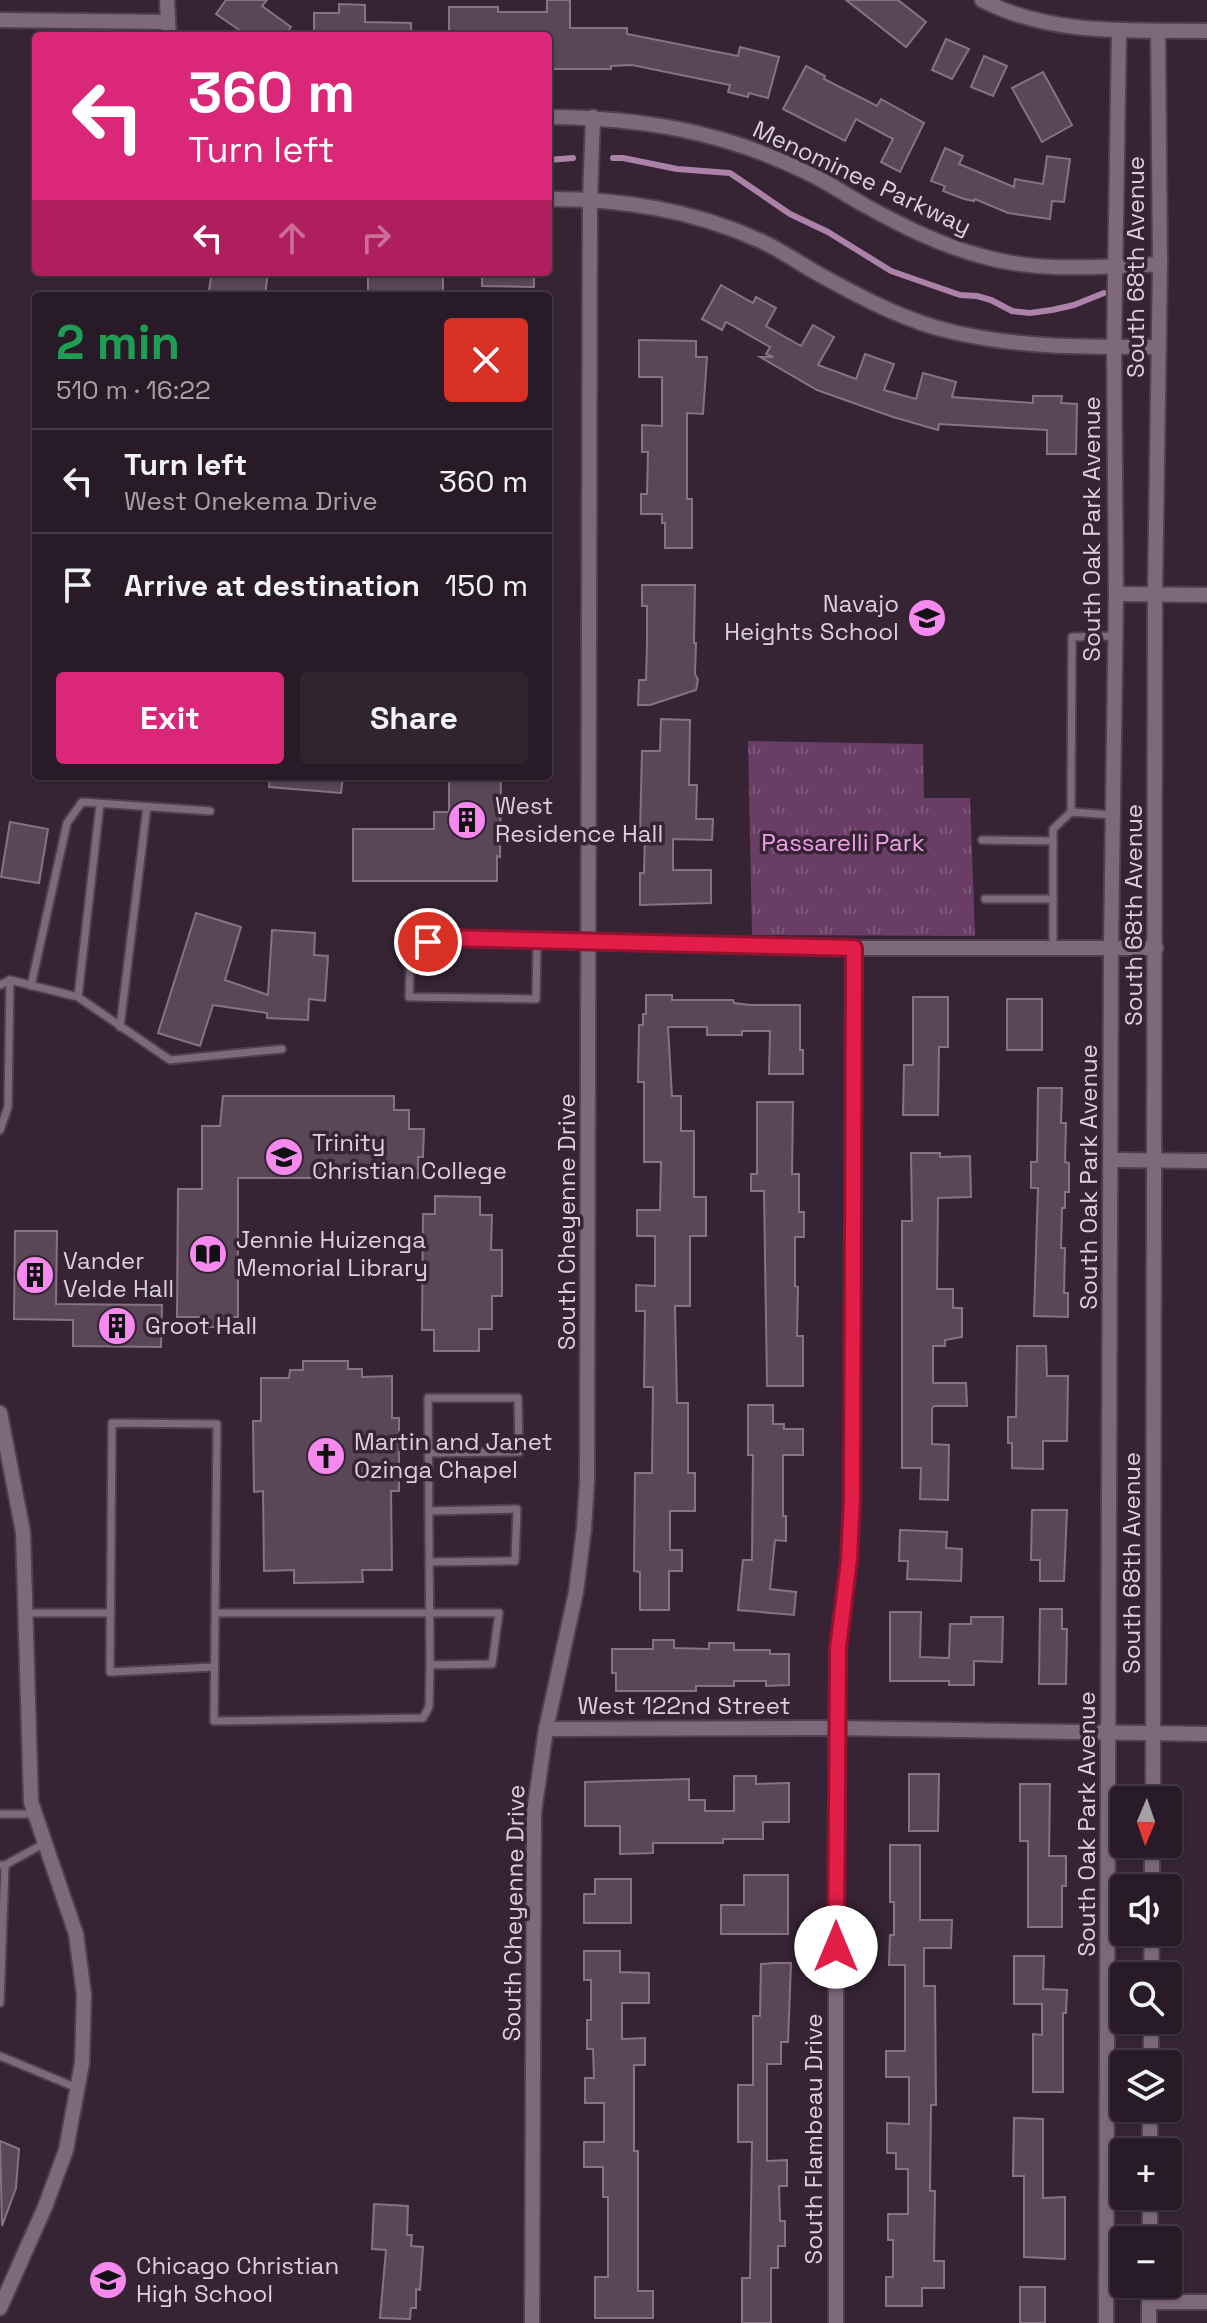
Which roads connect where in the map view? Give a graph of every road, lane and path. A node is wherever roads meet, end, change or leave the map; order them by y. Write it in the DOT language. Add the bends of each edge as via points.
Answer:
graph roads {
  1 [pos="167,0"];
  2 [pos="982,0"];
  3 [pos="0,20"];
  4 [pos="1119,30"];
  5 [pos="1158,31"];
  6 [pos="1207,31"];
  7 [pos="170,32"];
  8 [pos="552,117"];
  9 [pos="593,117"];
  10 [pos="552,199"];
  11 [pos="590,199"];
  12 [pos="1160,264"];
  13 [pos="1114,266"];
  14 [pos="1114,347"];
  15 [pos="1159,347"];
  16 [pos="1116,594"];
  17 [pos="1155,595"];
  18 [pos="1207,595"];
  19 [pos="1116,636"];
  20 [pos="100,804"];
  21 [pos="147,807"];
  22 [pos="210,811"];
  23 [pos="1071,812"];
  24 [pos="1113,815"];
  25 [pos="982,840"];
  26 [pos="1053,841"];
  27 [pos="985,899"];
  28 [pos="1053,899"];
  29 [pos="537,942"];
  30 [pos="590,942"];
  31 [pos="411,945"];
  32 [pos="854,948"];
  33 [pos="1053,948"];
  34 [pos="1111,948"];
  35 [pos="1156,948"];
  36 [pos="10,980"];
  37 [pos="0,985"];
  38 [pos="31,986"];
  39 [pos="78,997"];
  40 [pos="120,1027"];
  41 [pos="282,1049"];
  42 [pos="0,1130"];
  43 [pos="1111,1160"];
  44 [pos="1155,1161"];
  45 [pos="1207,1161"];
  46 [pos="0,1413"];
  47 [pos="429,1453"];
  48 [pos="429,1511"];
  49 [pos="429,1562"];
  50 [pos="26,1613"];
  51 [pos="111,1613"];
  52 [pos="215,1613"];
  53 [pos="429,1613"];
  54 [pos="430,1665"];
  55 [pos="213,1667"];
  56 [pos="836,1728"];
  57 [pos="546,1729"];
  58 [pos="1110,1733"];
  59 [pos="1153,1734"];
  60 [pos="1207,1734"];
  61 [pos="1153,1786"];
  62 [pos="0,1814"];
  63 [pos="36,1814"];
  64 [pos="45,1843"];
  65 [pos="2,1865"];
  66 [pos="0,2003"];
  67 [pos="0,2056"];
  68 [pos="79,2089"];
  69 [pos="1149,2298"];
  70 [pos="1149,2302"];
  71 [pos="1207,2302"];
  72 [pos="0,2308"];
  73 [pos="532,2323"];
  74 [pos="836,2323"];
  75 [pos="1106,2323"];
  76 [pos="1149,2323"];
  1 -- 7 [label="street"];
  2 -- 4 [label="street" via="1050,24"];
  3 -- 7 [label="street"];
  4 -- 5 [label="street"];
  4 -- 13 [label="street, South Oak Park Avenue"];
  5 -- 6 [label="street"];
  5 -- 12 [label="street, South 68th Avenue"];
  8 -- 9 [label="street, Menominee Parkway"];
  9 -- 11 [label="street, South Cheyenne Drive"];
  9 -- 13 [label="street, Menominee Parkway" via="680,128 747,147 809,173 922,236 980,256 1040,267"];
  10 -- 11 [label="street"];
  11 -- 14 [label="street" via="704,217 764,242 880,305 951,332 1044,347"];
  11 -- 30 [label="street, South Cheyenne Drive"];
  12 -- 13 [label="street, Menominee Parkway"];
  12 -- 15 [label="street, South 68th Avenue"];
  13 -- 14 [label="street, South Oak Park Avenue"];
  14 -- 15 [label="street"];
  14 -- 16 [label="street, South Oak Park Avenue"];
  15 -- 17 [label="street, South 68th Avenue"];
  16 -- 17 [label="street"];
  16 -- 19 [label="street, South Oak Park Avenue"];
  17 -- 18 [label="street"];
  17 -- 35 [label="street, South 68th Avenue"];
  19 -- 23 [label="lane" via="1072,637"];
  19 -- 24 [label="street, South Oak Park Avenue"];
  20 -- 21 [label="lane"];
  20 -- 38 [label="lane" via="82,802 67,823"];
  20 -- 39 [label="lane"];
  21 -- 22 [label="lane"];
  21 -- 40 [label="lane"];
  23 -- 24 [label="lane"];
  23 -- 26 [label="lane" via="1053,829"];
  24 -- 34 [label="street, South Oak Park Avenue"];
  25 -- 26 [label="lane"];
  26 -- 28 [label="lane"];
  27 -- 28 [label="lane"];
  28 -- 33 [label="lane"];
  29 -- 30 [label="street"];
  29 -- 31 [label="street" via="445,938"];
  29 -- 31 [label="lane" via="536,999 409,997"];
  30 -- 32 [label="street"];
  30 -- 57 [label="street, South Cheyenne Drive" via="587,1481 576,1592"];
  32 -- 33 [label="street"];
  32 -- 56 [label="street, South Flambeau Drive" via="852,1497"];
  33 -- 34 [label="street"];
  34 -- 35 [label="street"];
  34 -- 43 [label="street, South Oak Park Avenue"];
  35 -- 44 [label="street, South 68th Avenue"];
  36 -- 37 [label="lane"];
  36 -- 38 [label="lane"];
  36 -- 42 [label="lane" via="8,1107"];
  38 -- 39 [label="lane"];
  39 -- 40 [label="lane"];
  40 -- 41 [label="lane" via="170,1060"];
  43 -- 44 [label="street"];
  43 -- 58 [label="street, South Oak Park Avenue"];
  44 -- 45 [label="street"];
  44 -- 59 [label="street, South 68th Avenue"];
  46 -- 50 [label="street" via="23,1532"];
  47 -- 47 [label="lane" via="428,1398 518,1398 519,1452"];
  47 -- 48 [label="lane"];
  48 -- 49 [label="lane"];
  48 -- 49 [label="lane" via="517,1509 515,1561"];
  49 -- 53 [label="lane"];
  50 -- 51 [label="lane"];
  50 -- 63 [label="street" via="31,1802"];
  51 -- 52 [label="lane" via="112,1423 217,1424"];
  51 -- 55 [label="lane" via="110,1672"];
  52 -- 53 [label="lane"];
  52 -- 55 [label="lane"];
  53 -- 54 [label="lane"];
  53 -- 54 [label="lane" via="499,1613 492,1664"];
  54 -- 55 [label="lane" via="429,1707 423,1718 214,1721"];
  56 -- 57 [label="street, West 122nd Street"];
  56 -- 58 [label="street, West 122nd Street"];
  56 -- 74 [label="street, South Flambeau Drive"];
  57 -- 73 [label="street, South Cheyenne Drive" via="534,1812"];
  58 -- 59 [label="street, West 122nd Street"];
  58 -- 75 [label="street, South Oak Park Avenue"];
  59 -- 60 [label="street, West 122nd Street"];
  59 -- 61 [label="street, South 68th Avenue"];
  62 -- 63 [label="lane"];
  63 -- 64 [label="street"];
  64 -- 65 [label="lane"];
  64 -- 68 [label="street" via="76,1934 84,1995"];
  65 -- 66 [label="lane"];
  67 -- 68 [label="lane"];
  68 -- 72 [label="street" via="66,2150"];
  69 -- 70 [label="street"];
  70 -- 71 [label="street"];
  70 -- 76 [label="street"];
}
